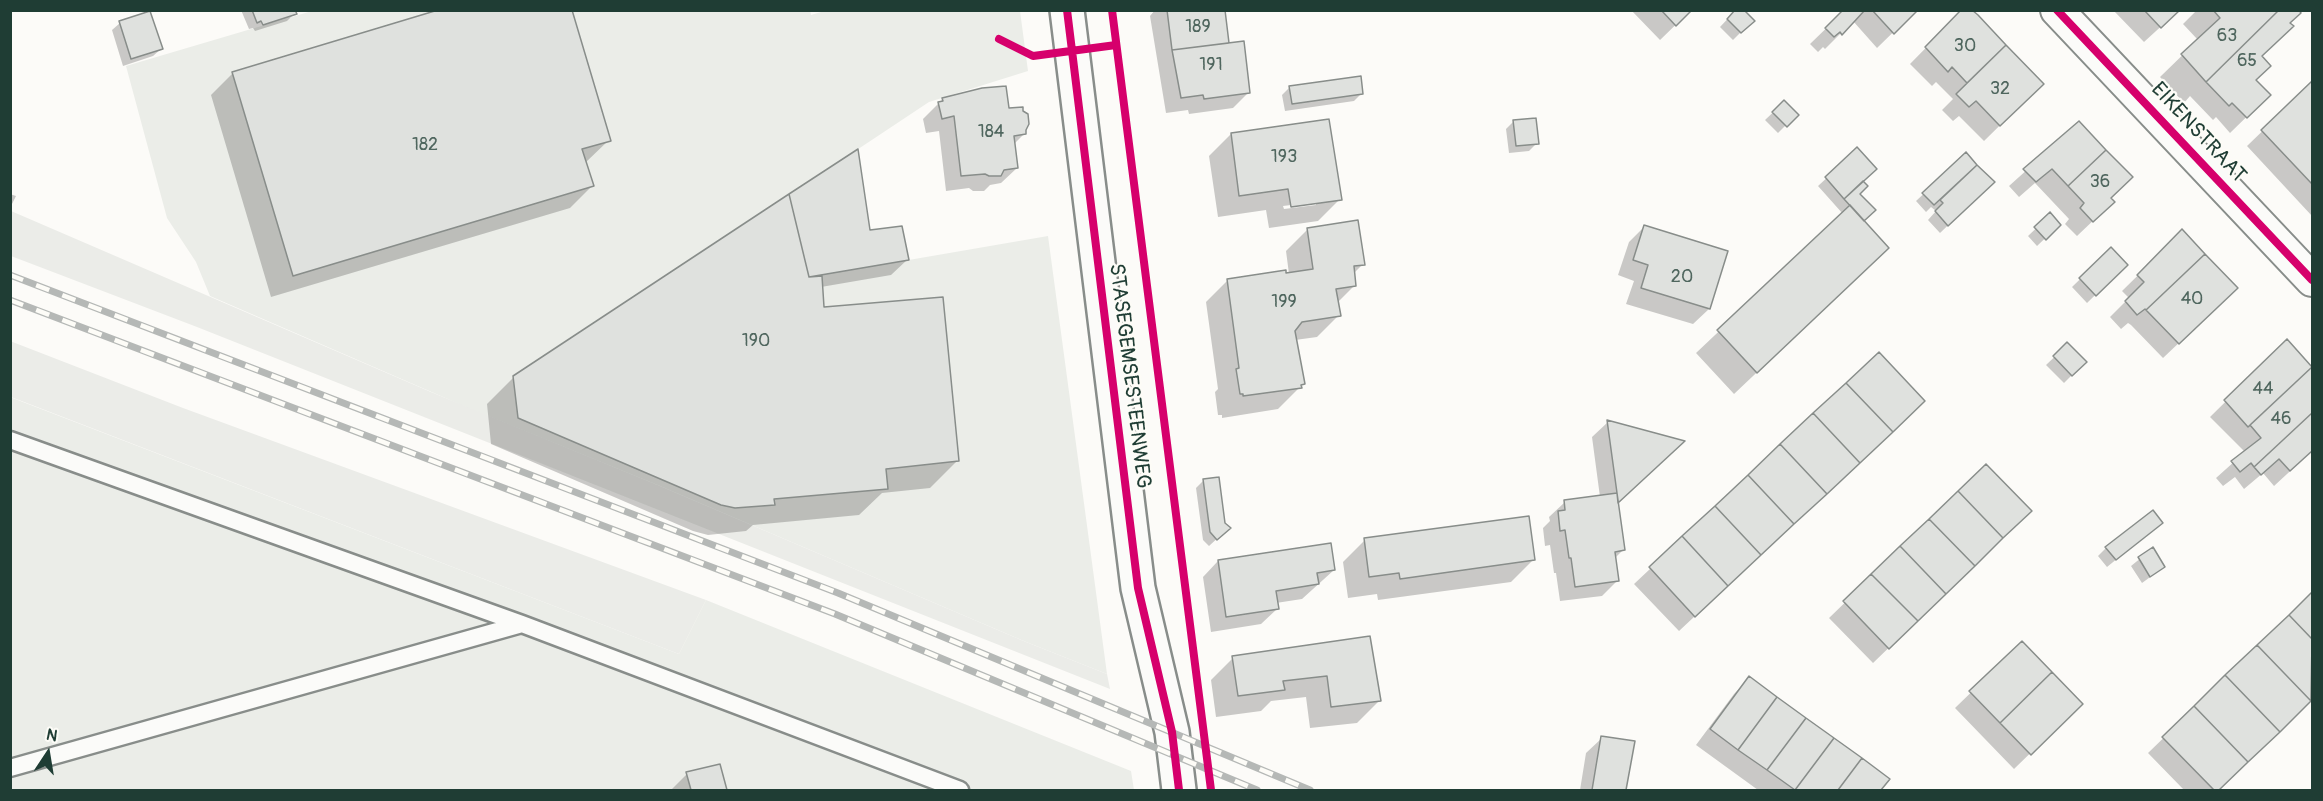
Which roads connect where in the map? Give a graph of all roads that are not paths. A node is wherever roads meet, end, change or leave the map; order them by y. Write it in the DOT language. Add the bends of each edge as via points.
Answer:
graph roads {
  1 [pos="1067,10"];
  2 [pos="2057,10"];
  3 [pos="2313,280"];
  4 [pos="10,440"];
  5 [pos="522,624"];
  6 [pos="10,768"];
  7 [pos="960,790"];
  8 [pos="1179,790"];
  1 -- 8 [label="street, STASEGEMSESTEENWEG" via="1137,577 1173,744"];
  2 -- 3 [label="street, EIKENSTRAAT"];
  4 -- 5 [label="lane"];
  5 -- 6 [label="lane"];
  5 -- 7 [label="lane"];
}
